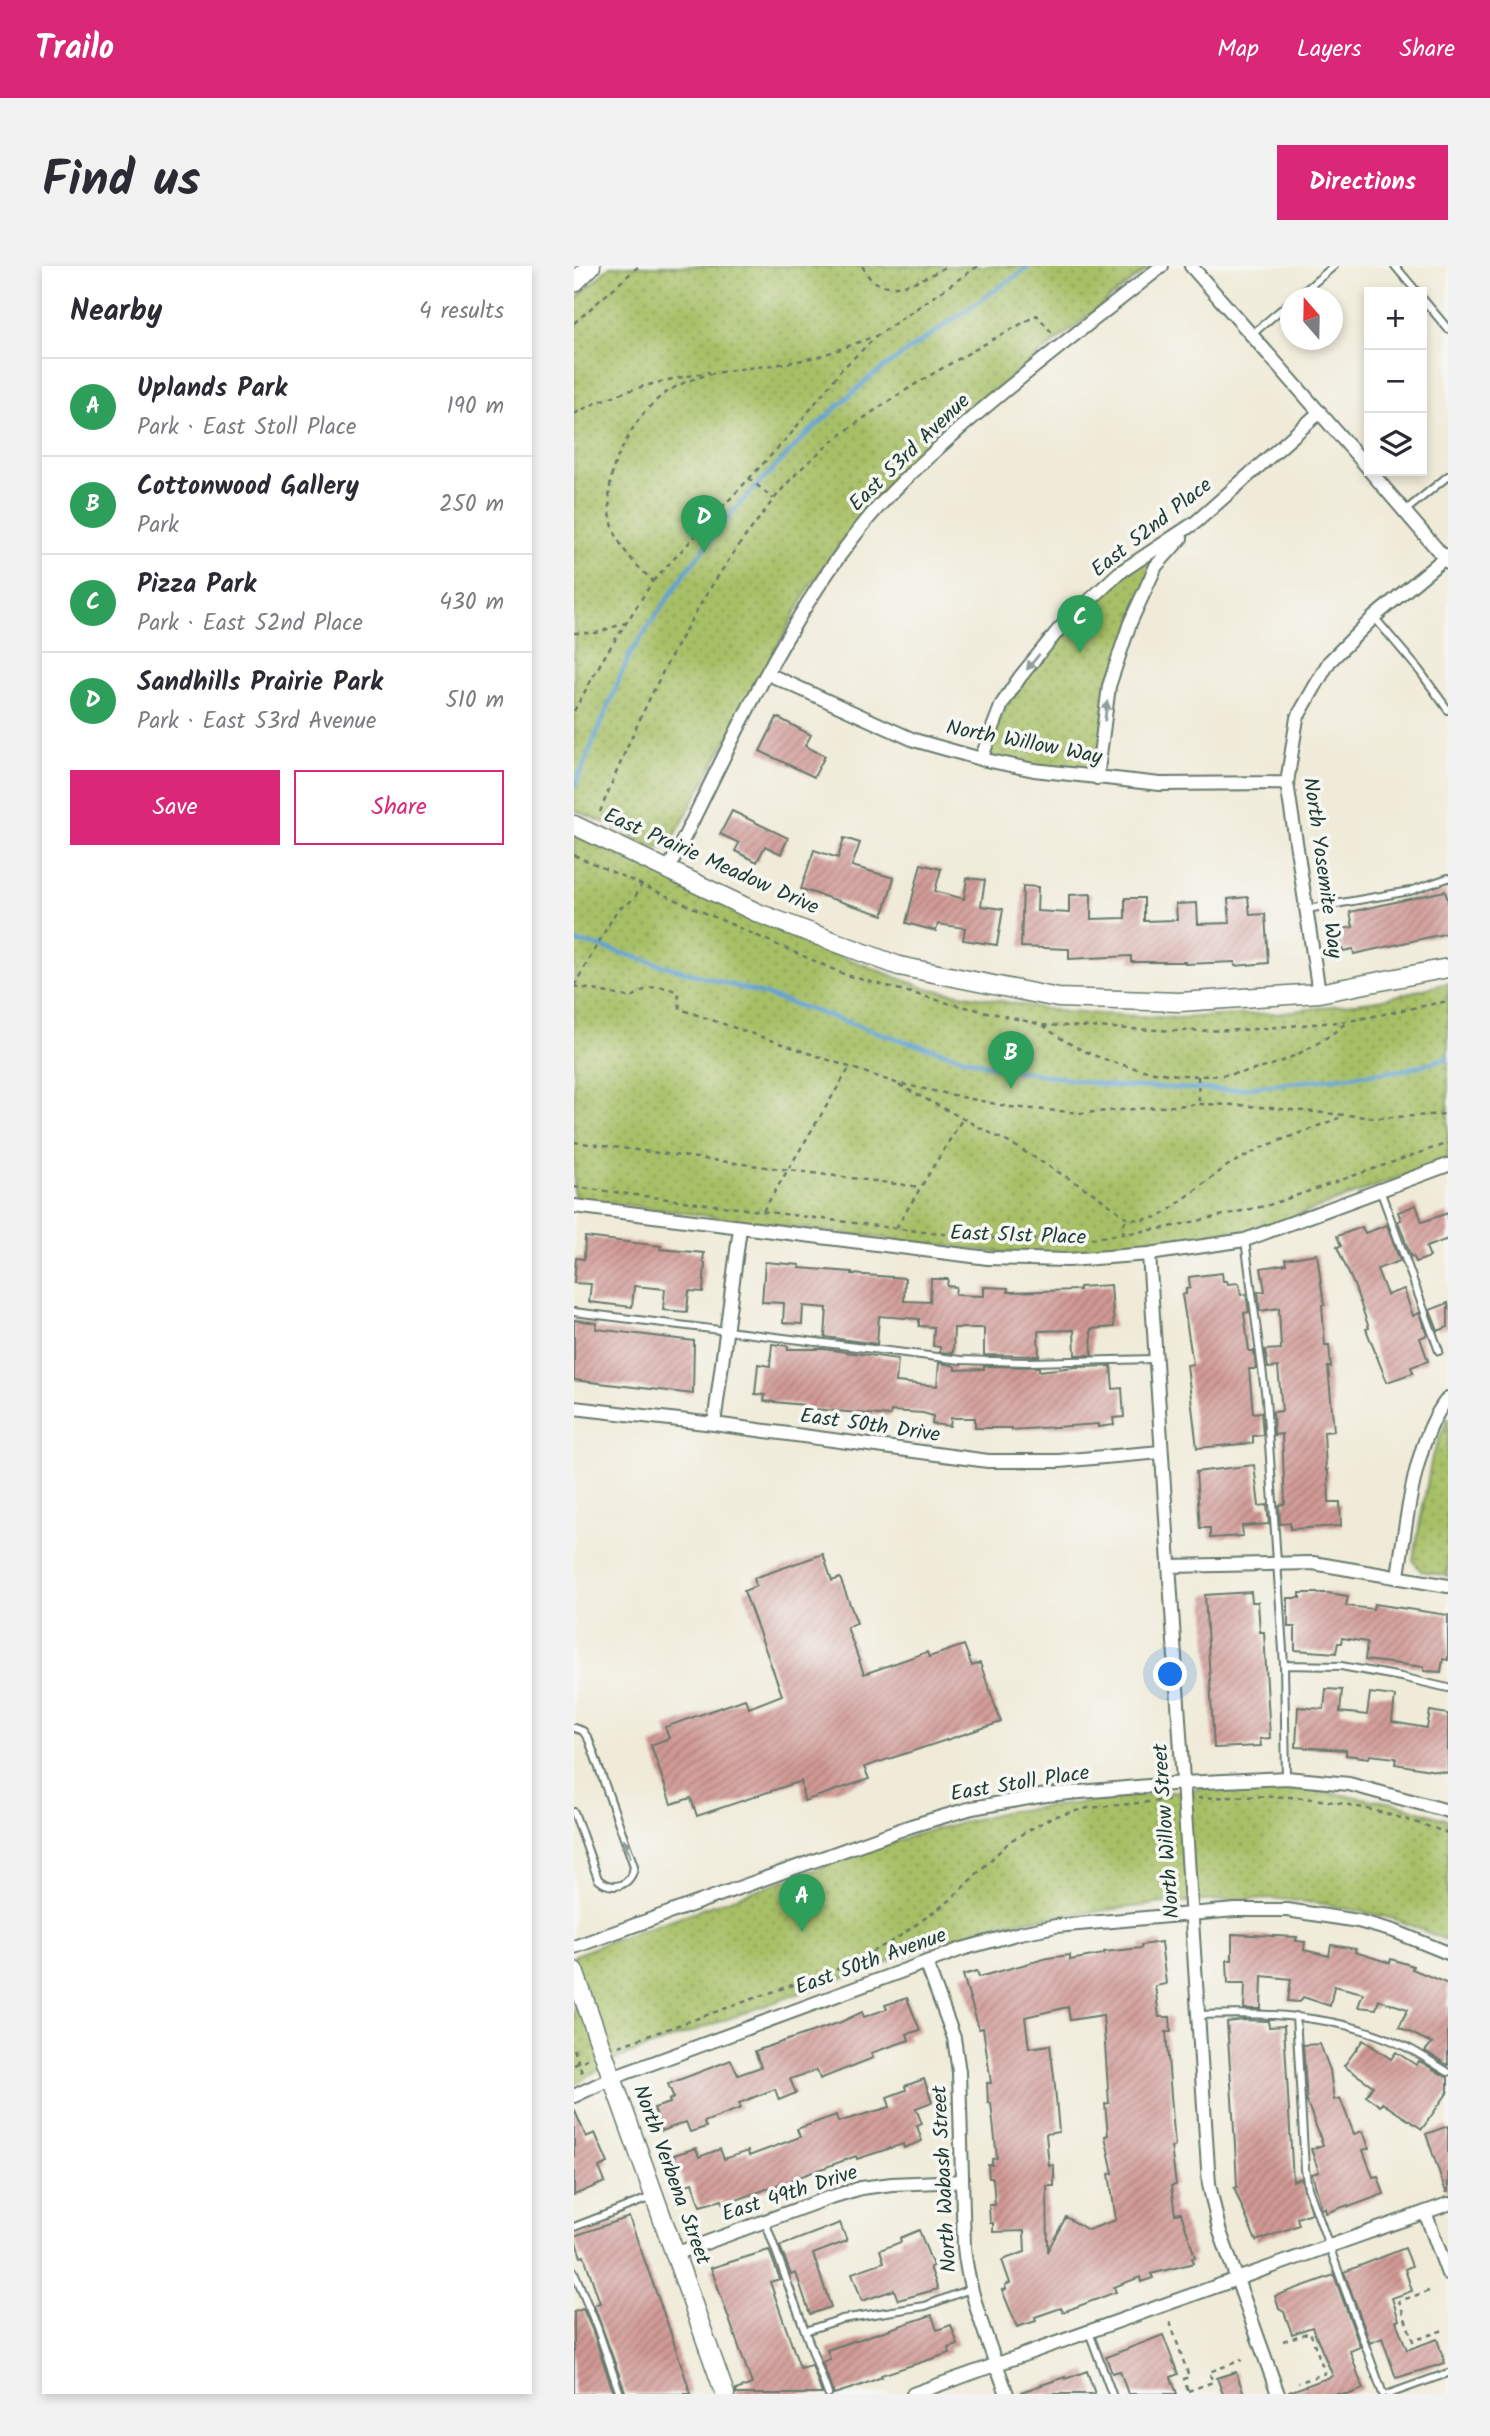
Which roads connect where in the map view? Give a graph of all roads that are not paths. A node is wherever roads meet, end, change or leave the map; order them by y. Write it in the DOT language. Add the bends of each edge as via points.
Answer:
graph roads {
  1 [pos="591,266"];
  2 [pos="1162,266"];
  3 [pos="1191,266"];
  4 [pos="1334,266"];
  5 [pos="1395,266"];
  6 [pos="574,284"];
  7 [pos="1309,287"];
  8 [pos="1413,287"];
  9 [pos="1427,304"];
  10 [pos="1280,310"];
  11 [pos="1448,328"];
  12 [pos="1251,335"];
  13 [pos="1320,412"];
  14 [pos="1364,463"];
  15 [pos="1375,476"];
  16 [pos="1448,476"];
  17 [pos="1405,511"];
  18 [pos="1196,522"];
  19 [pos="1447,558"];
  20 [pos="1374,617"];
  21 [pos="768,674"];
  22 [pos="1448,710"];
  23 [pos="981,760"];
  24 [pos="1097,778"];
  25 [pos="1287,783"];
  26 [pos="574,825"];
  27 [pos="668,870"];
  28 [pos="1448,878"];
  29 [pos="1307,909"];
  30 [pos="1448,968"];
  31 [pos="1320,993"];
  32 [pos="1448,1165"];
  33 [pos="1380,1190"];
  34 [pos="574,1206"];
  35 [pos="740,1228"];
  36 [pos="1245,1240"];
  37 [pos="1149,1254"];
  38 [pos="574,1312"];
  39 [pos="727,1331"];
  40 [pos="1439,1351"];
  41 [pos="1155,1359"];
  42 [pos="1448,1398"];
  43 [pos="574,1408"];
  44 [pos="715,1424"];
  45 [pos="1161,1452"];
  46 [pos="1275,1562"];
  47 [pos="1169,1566"];
  48 [pos="1398,1576"];
  49 [pos="1448,1587"];
  50 [pos="1284,1665"];
  51 [pos="1448,1688"];
  52 [pos="574,1728"];
  53 [pos="1286,1778"];
  54 [pos="1183,1783"];
  55 [pos="1448,1811"];
  56 [pos="574,1812"];
  57 [pos="1193,1914"];
  58 [pos="574,1947"];
  59 [pos="1448,1953"];
  60 [pos="926,1962"];
  61 [pos="574,1971"];
  62 [pos="1198,2015"];
  63 [pos="1296,2016"];
  64 [pos="1448,2073"];
  65 [pos="612,2078"];
  66 [pos="574,2096"];
  67 [pos="962,2181"];
  68 [pos="654,2196"];
  69 [pos="1448,2204"];
  70 [pos="1426,2211"];
  71 [pos="765,2221"];
  72 [pos="574,2227"];
  73 [pos="1329,2246"];
  74 [pos="675,2254"];
  75 [pos="574,2272"];
  76 [pos="1448,2274"];
  77 [pos="1237,2278"];
  78 [pos="970,2289"];
  79 [pos="805,2331"];
  80 [pos="1089,2332"];
  81 [pos="996,2364"];
  82 [pos="1448,2373"];
  83 [pos="620,2394"];
  84 [pos="724,2394"];
  85 [pos="828,2394"];
  86 [pos="914,2394"];
  87 [pos="1007,2394"];
  88 [pos="1112,2394"];
  89 [pos="1278,2394"];
  90 [pos="1383,2394"];
  91 [pos="1389,2394"];
  1 -- 6 [label="street"];
  2 -- 21 [label="street, East 53rd Avenue" via="920,464 863,524 810,598"];
  3 -- 12 [label="street"];
  4 -- 7 [label="lane"];
  5 -- 8 [label="lane"];
  9 -- 11 [label="lane"];
  10 -- 12 [label="lane"];
  12 -- 13 [label="street"];
  13 -- 14 [label="street"];
  13 -- 18 [label="street, East 52nd Place"];
  15 -- 17 [label="street"];
  16 -- 17 [label="lane"];
  17 -- 19 [label="street"];
  18 -- 23 [label="street, East 52nd Place, one-way" via="1119,573 1060,628 1002,704"];
  24 -- 18 [label="street, one-way" via="1109,686 1130,623 1156,566"];
  19 -- 20 [label="street, North Yosemite Way"];
  20 -- 22 [label="lane"];
  20 -- 25 [label="street, North Yosemite Way" via="1329,662 1297,718"];
  21 -- 23 [label="street, North Willow Way" via="914,740"];
  21 -- 27 [label="street, East 53rd Avenue"];
  23 -- 24 [label="street, North Willow Way"];
  24 -- 25 [label="street, North Willow Way" via="1160,784"];
  25 -- 29 [label="street, North Yosemite Way"];
  26 -- 27 [label="street, East Prairie Meadow Drive"];
  27 -- 31 [label="street, East Prairie Meadow Drive" via="758,913 899,966 1058,998 1180,1002"];
  28 -- 29 [label="lane" via="1410,891"];
  29 -- 31 [label="street, North Yosemite Way"];
  30 -- 31 [label="street, East Prairie Meadow Drive"];
  32 -- 33 [label="street, East 51st Place"];
  33 -- 36 [label="street, East 51st Place"];
  33 -- 40 [label="lane"];
  34 -- 35 [label="street, East 51st Place"];
  35 -- 37 [label="street, East 51st Place" via="988,1258 1068,1260"];
  35 -- 39 [label="street"];
  36 -- 37 [label="street, East 51st Place"];
  36 -- 46 [label="lane" via="1266,1399"];
  37 -- 41 [label="street, North Willow Street"];
  38 -- 39 [label="lane"];
  39 -- 41 [label="lane" via="961,1360"];
  39 -- 44 [label="street"];
  41 -- 45 [label="street, North Willow Street"];
  42 -- 48 [label="street" via="1430,1427 1418,1466"];
  43 -- 44 [label="street, East 50th Drive"];
  44 -- 45 [label="street, East 50th Drive" via="988,1461 1059,1461"];
  45 -- 47 [label="street, North Willow Street"];
  46 -- 47 [label="street"];
  46 -- 48 [label="street"];
  46 -- 50 [label="lane"];
  47 -- 54 [label="street, North Willow Street"];
  48 -- 49 [label="street"];
  50 -- 51 [label="lane" via="1341,1666"];
  50 -- 53 [label="lane"];
  56 -- 52 [label="lane, one-way" via="598,1879 616,1888 627,1881 634,1866 589,1740"];
  53 -- 54 [label="street, East Stoll Place"];
  53 -- 55 [label="street, East Stoll Place" via="1349,1784"];
  54 -- 57 [label="street, North Willow Street"];
  54 -- 58 [label="street, East Stoll Place" via="1046,1795 972,1808"];
  57 -- 59 [label="street, East 50th Avenue" via="1260,1910 1321,1914 1394,1931"];
  57 -- 60 [label="street, East 50th Avenue" via="1044,1928"];
  57 -- 62 [label="street, North Willow Street"];
  60 -- 65 [label="street, East 50th Avenue"];
  60 -- 67 [label="street, North Wabash Street" via="957,2056"];
  61 -- 65 [label="street, North Verbena Street"];
  62 -- 63 [label="lane"];
  62 -- 77 [label="street, North Willow Street" via="1209,2184"];
  63 -- 64 [label="lane" via="1352,2027 1395,2043"];
  63 -- 73 [label="lane" via="1305,2169"];
  65 -- 66 [label="street, East 50th Avenue"];
  65 -- 68 [label="street, North Verbena Street"];
  67 -- 71 [label="street, East 49th Drive" via="861,2189"];
  67 -- 78 [label="street, North Wabash Street"];
  68 -- 72 [label="lane"];
  68 -- 74 [label="street, North Verbena Street"];
  69 -- 70 [label="street"];
  70 -- 73 [label="street"];
  70 -- 76 [label="street"];
  71 -- 74 [label="street, East 49th Drive"];
  71 -- 79 [label="lane"];
  73 -- 77 [label="street"];
  73 -- 90 [label="lane"];
  74 -- 84 [label="street, North Verbena Street"];
  75 -- 83 [label="lane"];
  77 -- 80 [label="street"];
  77 -- 89 [label="street, North Willow Street"];
  78 -- 79 [label="lane" via="925,2306 842,2319"];
  78 -- 81 [label="street, North Wabash Street"];
  79 -- 85 [label="lane"];
  80 -- 81 [label="street"];
  80 -- 88 [label="lane"];
  81 -- 86 [label="street"];
  81 -- 87 [label="street, North Wabash Street"];
  82 -- 91 [label="lane"];
}
